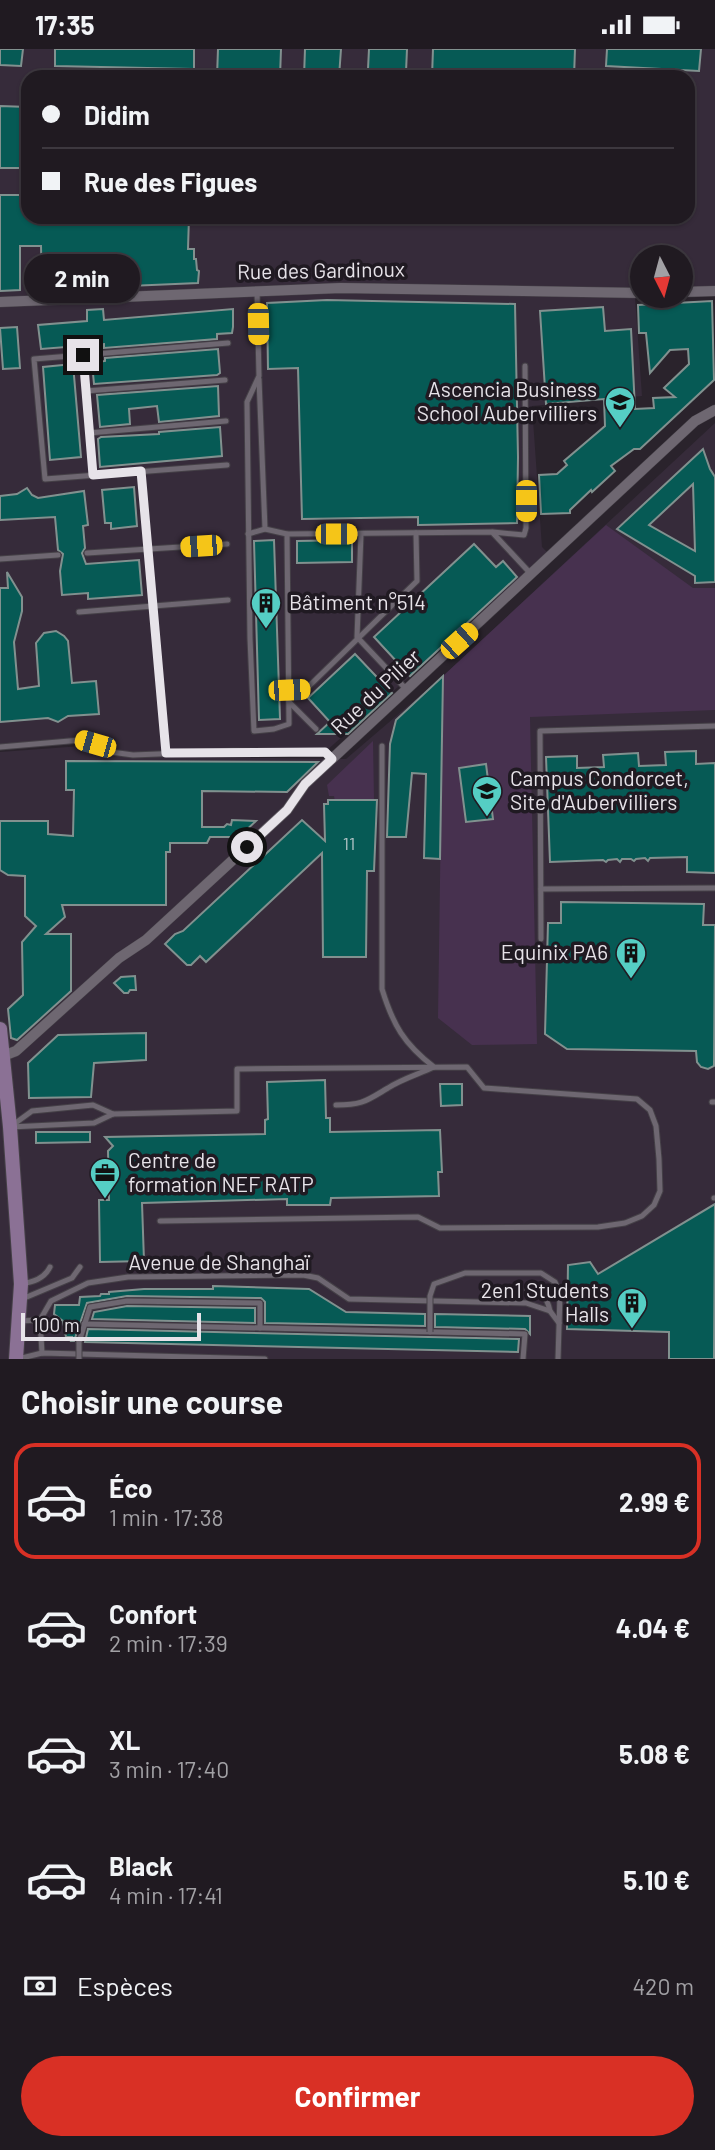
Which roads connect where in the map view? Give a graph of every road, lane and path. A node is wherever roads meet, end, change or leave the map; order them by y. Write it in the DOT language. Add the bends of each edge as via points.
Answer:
graph roads {
  1 [pos="257,291"];
  2 [pos="715,291"];
  3 [pos="693,292"];
  4 [pos="630,293"];
  5 [pos="0,302"];
  6 [pos="228,343"];
  7 [pos="83,355"];
  8 [pos="525,366"];
  9 [pos="259,376"];
  10 [pos="225,380"];
  11 [pos="86,391"];
  12 [pos="715,410"];
  13 [pos="226,421"];
  14 [pos="89,433"];
  15 [pos="228,465"];
  16 [pos="141,471"];
  17 [pos="93,475"];
  18 [pos="265,529"];
  19 [pos="492,532"];
  20 [pos="416,533"];
  21 [pos="248,534"];
  22 [pos="287,534"];
  23 [pos="361,534"];
  24 [pos="227,544"];
  25 [pos="148,549"];
  26 [pos="87,553"];
  27 [pos="58,555"];
  28 [pos="0,559"];
  29 [pos="531,574"];
  30 [pos="228,600"];
  31 [pos="153,606"];
  32 [pos="79,612"];
  33 [pos="358,638"];
  34 [pos="406,689"];
  35 [pos="289,690"];
  36 [pos="289,702"];
  37 [pos="715,726"];
  38 [pos="316,729"];
  39 [pos="382,746"];
  40 [pos="0,747"];
  41 [pos="166,753"];
  42 [pos="332,759"];
  43 [pos="715,888"];
  44 [pos="541,889"];
  45 [pos="541,939"];
  46 [pos="0,1029"];
  47 [pos="2,1056"];
  48 [pos="434,1067"];
  49 [pos="336,1105"];
  50 [pos="113,1114"];
  51 [pos="7,1134"];
  52 [pos="160,1221"];
  53 [pos="50,1267"];
  54 [pos="80,1267"];
  55 [pos="21,1284"];
  56 [pos="527,1289"];
  57 [pos="19,1300"];
  58 [pos="550,1311"];
  59 [pos="40,1320"];
  60 [pos="19,1321"];
  61 [pos="559,1323"];
  62 [pos="84,1324"];
  63 [pos="260,1328"];
  64 [pos="433,1332"];
  65 [pos="43,1353"];
  66 [pos="17,1359"];
  67 [pos="79,1359"];
  68 [pos="265,1359"];
  69 [pos="523,1359"];
  70 [pos="558,1359"];
  1 -- 4 [label="street, Rue des Gardinoux"];
  1 -- 5 [label="street, Rue des Gardinoux"];
  1 -- 9 [label="lane"];
  2 -- 3 [label="street"];
  6 -- 7 [label="lane"];
  7 -- 11 [label="lane"];
  7 -- 17 [label="lane" via="34,359 45,478"];
  8 -- 19 [label="lane" via="526,528 524,535"];
  9 -- 18 [label="lane"];
  9 -- 21 [label="lane" via="247,402"];
  10 -- 11 [label="lane"];
  11 -- 14 [label="lane"];
  12 -- 29 [label="street, Rue du Pilier" via="695,421"];
  13 -- 14 [label="lane"];
  14 -- 17 [label="lane"];
  15 -- 16 [label="lane"];
  16 -- 17 [label="lane"];
  16 -- 25 [label="lane"];
  18 -- 21 [label="lane"];
  18 -- 22 [label="lane"];
  19 -- 20 [label="lane"];
  19 -- 29 [label="lane"];
  20 -- 23 [label="lane"];
  20 -- 33 [label="lane" via="417,582"];
  21 -- 36 [label="lane" via="254,731 289,724"];
  22 -- 23 [label="lane"];
  22 -- 35 [label="lane"];
  23 -- 33 [label="lane"];
  24 -- 25 [label="lane"];
  25 -- 26 [label="lane"];
  25 -- 31 [label="lane"];
  27 -- 28 [label="lane"];
  29 -- 34 [label="street, Rue du Pilier"];
  30 -- 31 [label="lane"];
  31 -- 32 [label="lane"];
  31 -- 41 [label="lane"];
  33 -- 34 [label="lane"];
  33 -- 35 [label="lane" via="305,689"];
  34 -- 42 [label="street, Rue du Pilier"];
  35 -- 36 [label="lane"];
  36 -- 38 [label="lane"];
  37 -- 44 [label="lane" via="540,730"];
  39 -- 48 [label="lane" via="382,989 401,1035"];
  40 -- 41 [label="lane" via="81,740 111,752"];
  41 -- 42 [label="lane" via="325,752"];
  42 -- 47 [label="street, Rue du Pilier" via="305,784 287,810 146,940 119,958 16,1051"];
  43 -- 44 [label="lane"];
  44 -- 45 [label="lane"];
  46 -- 47 [label="main road"];
  47 -- 51 [label="main road"];
  48 -- 49 [label="lane" via="356,1105"];
  48 -- 50 [label="lane" via="237,1069 237,1111"];
  48 -- 52 [label="lane" via="467,1067 484,1088 636,1099 650,1110 656,1126 660,1191 654,1205 625,1223 598,1227 440,1228 418,1217"];
  50 -- 51 [label="lane" via="94,1123"];
  50 -- 51 [label="lane" via="93,1105 32,1111"];
  51 -- 55 [label="main road"];
  53 -- 55 [label="lane" via="46,1275"];
  54 -- 57 [label="lane" via="72,1277"];
  55 -- 57 [label="main road"];
  56 -- 58 [label="lane" via="540,1291"];
  57 -- 60 [label="main road"];
  58 -- 59 [label="lane, Avenue de Shanghaï" via="526,1303 349,1299 318,1278 303,1275 128,1277 88,1283 51,1301"];
  58 -- 61 [label="lane"];
  59 -- 60 [label="lane"];
  59 -- 65 [label="lane"];
  60 -- 66 [label="main road"];
  61 -- 64 [label="lane, bridge" via="560,1294 555,1282 541,1273 465,1273 434,1284 430,1296"];
  61 -- 70 [label="lane"];
  62 -- 63 [label="lane"];
  62 -- 63 [label="lane" via="90,1307 105,1303 212,1301 260,1303"];
  62 -- 67 [label="lane, bridge"];
  63 -- 64 [label="lane"];
  64 -- 69 [label="lane" via="525,1334"];
  65 -- 66 [label="lane"];
  65 -- 68 [label="lane"];
}
